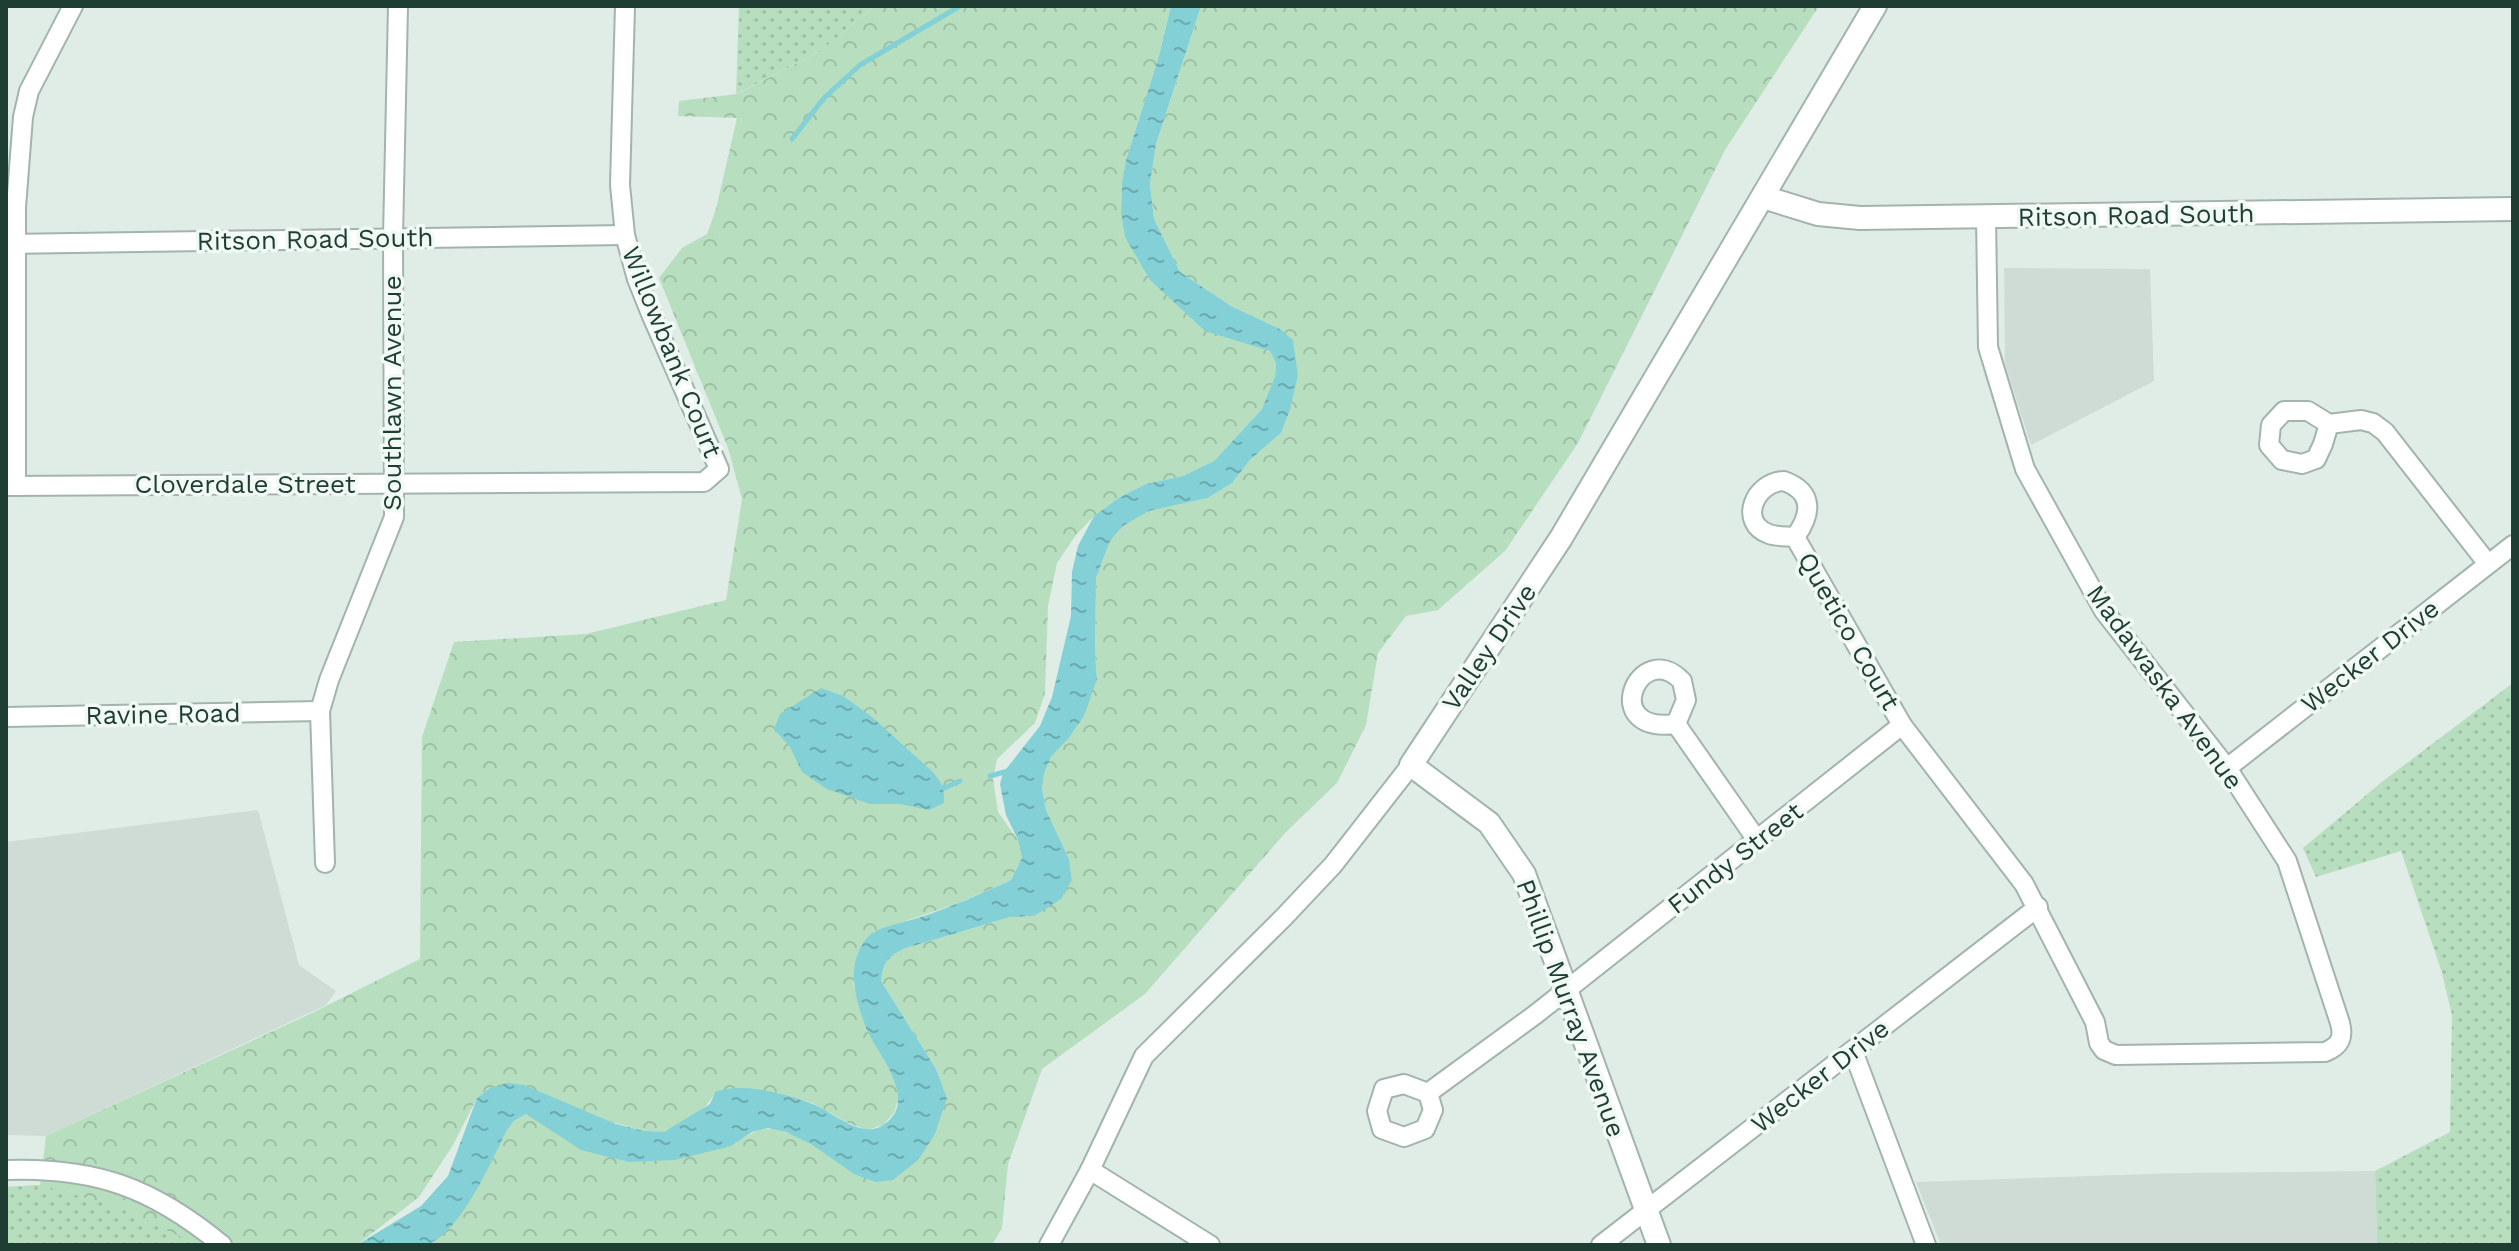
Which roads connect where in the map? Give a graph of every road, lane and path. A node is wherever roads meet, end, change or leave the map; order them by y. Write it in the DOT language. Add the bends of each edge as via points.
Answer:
graph roads {
  1 [pos="73,6"];
  2 [pos="390,6"];
  3 [pos="398,6"];
  4 [pos="625,6"];
  5 [pos="1875,6"];
  6 [pos="1763,197"];
  7 [pos="2513,209"];
  8 [pos="1986,217"];
  9 [pos="625,235"];
  10 [pos="393,237"];
  11 [pos="11,244"];
  12 [pos="2329,424"];
  13 [pos="719,469"];
  14 [pos="395,483"];
  15 [pos="11,486"];
  16 [pos="1795,537"];
  17 [pos="2513,545"];
  18 [pos="2488,564"];
  19 [pos="320,711"];
  20 [pos="6,717"];
  21 [pos="1676,724"];
  22 [pos="1902,725"];
  23 [pos="1411,765"];
  24 [pos="2227,768"];
  25 [pos="1757,840"];
  26 [pos="325,863"];
  27 [pos="2038,907"];
  28 [pos="1566,990"];
  29 [pos="1853,1051"];
  30 [pos="2130,1055"];
  31 [pos="1428,1093"];
  32 [pos="6,1170"];
  33 [pos="1090,1170"];
  34 [pos="1646,1211"];
  35 [pos="222,1245"];
  36 [pos="1049,1245"];
  37 [pos="1210,1245"];
  38 [pos="1601,1245"];
  39 [pos="1659,1245"];
  40 [pos="1926,1245"];
  1 -- 11 [label="street" via="29,91"];
  2 -- 3 [label="street"];
  3 -- 10 [label="street, Southlawn Avenue"];
  4 -- 9 [label="street, Willowbank Court" via="620,185"];
  5 -- 6 [label="street, Valley Drive"];
  6 -- 8 [label="street, Ritson Road South" via="1840,217"];
  6 -- 23 [label="street, Valley Drive" via="1561,538"];
  7 -- 8 [label="street, Ritson Road South"];
  8 -- 24 [label="street, Madawaska Avenue" via="1988,347 2025,469 2104,611"];
  9 -- 10 [label="street, Ritson Road South"];
  9 -- 13 [label="street, Willowbank Court" via="642,291"];
  10 -- 11 [label="street, Ritson Road South"];
  10 -- 14 [label="street, Southlawn Avenue"];
  11 -- 15 [label="street"];
  12 -- 18 [label="street" via="2361,420 2385,432"];
  13 -- 14 [label="street, Cloverdale Street" via="704,482"];
  14 -- 15 [label="street, Cloverdale Street"];
  14 -- 19 [label="street, Southlawn Avenue" via="394,517"];
  16 -- 22 [label="street, Quetico Court"];
  17 -- 18 [label="street, Wecker Drive"];
  18 -- 24 [label="street, Wecker Drive"];
  19 -- 20 [label="street, Ravine Road"];
  19 -- 26 [label="street, Southlawn Avenue"];
  21 -- 25 [label="street"];
  22 -- 25 [label="street, Fundy Street"];
  22 -- 27 [label="street, Quetico Court"];
  23 -- 28 [label="street, Phillip Murray Avenue" via="1489,823 1524,874"];
  23 -- 33 [label="street, Valley Drive" via="1333,865 1144,1056"];
  24 -- 30 [label="street, Madawaska Avenue" via="2287,861 2341,1030 2338,1045 2325,1052"];
  25 -- 28 [label="street, Fundy Street"];
  27 -- 29 [label="street, Wecker Drive"];
  27 -- 30 [label="street, Quetico Court" via="2095,1022 2099,1043 2109,1054"];
  28 -- 31 [label="street, Fundy Street"];
  28 -- 34 [label="street, Phillip Murray Avenue"];
  29 -- 34 [label="street, Wecker Drive"];
  29 -- 40 [label="street"];
  32 -- 35 [label="street" via="42,1169 116,1181 166,1204"];
  33 -- 36 [label="street, Valley Drive"];
  33 -- 37 [label="street"];
  34 -- 38 [label="street, Wecker Drive"];
  34 -- 39 [label="street, Phillip Murray Avenue"];
}
